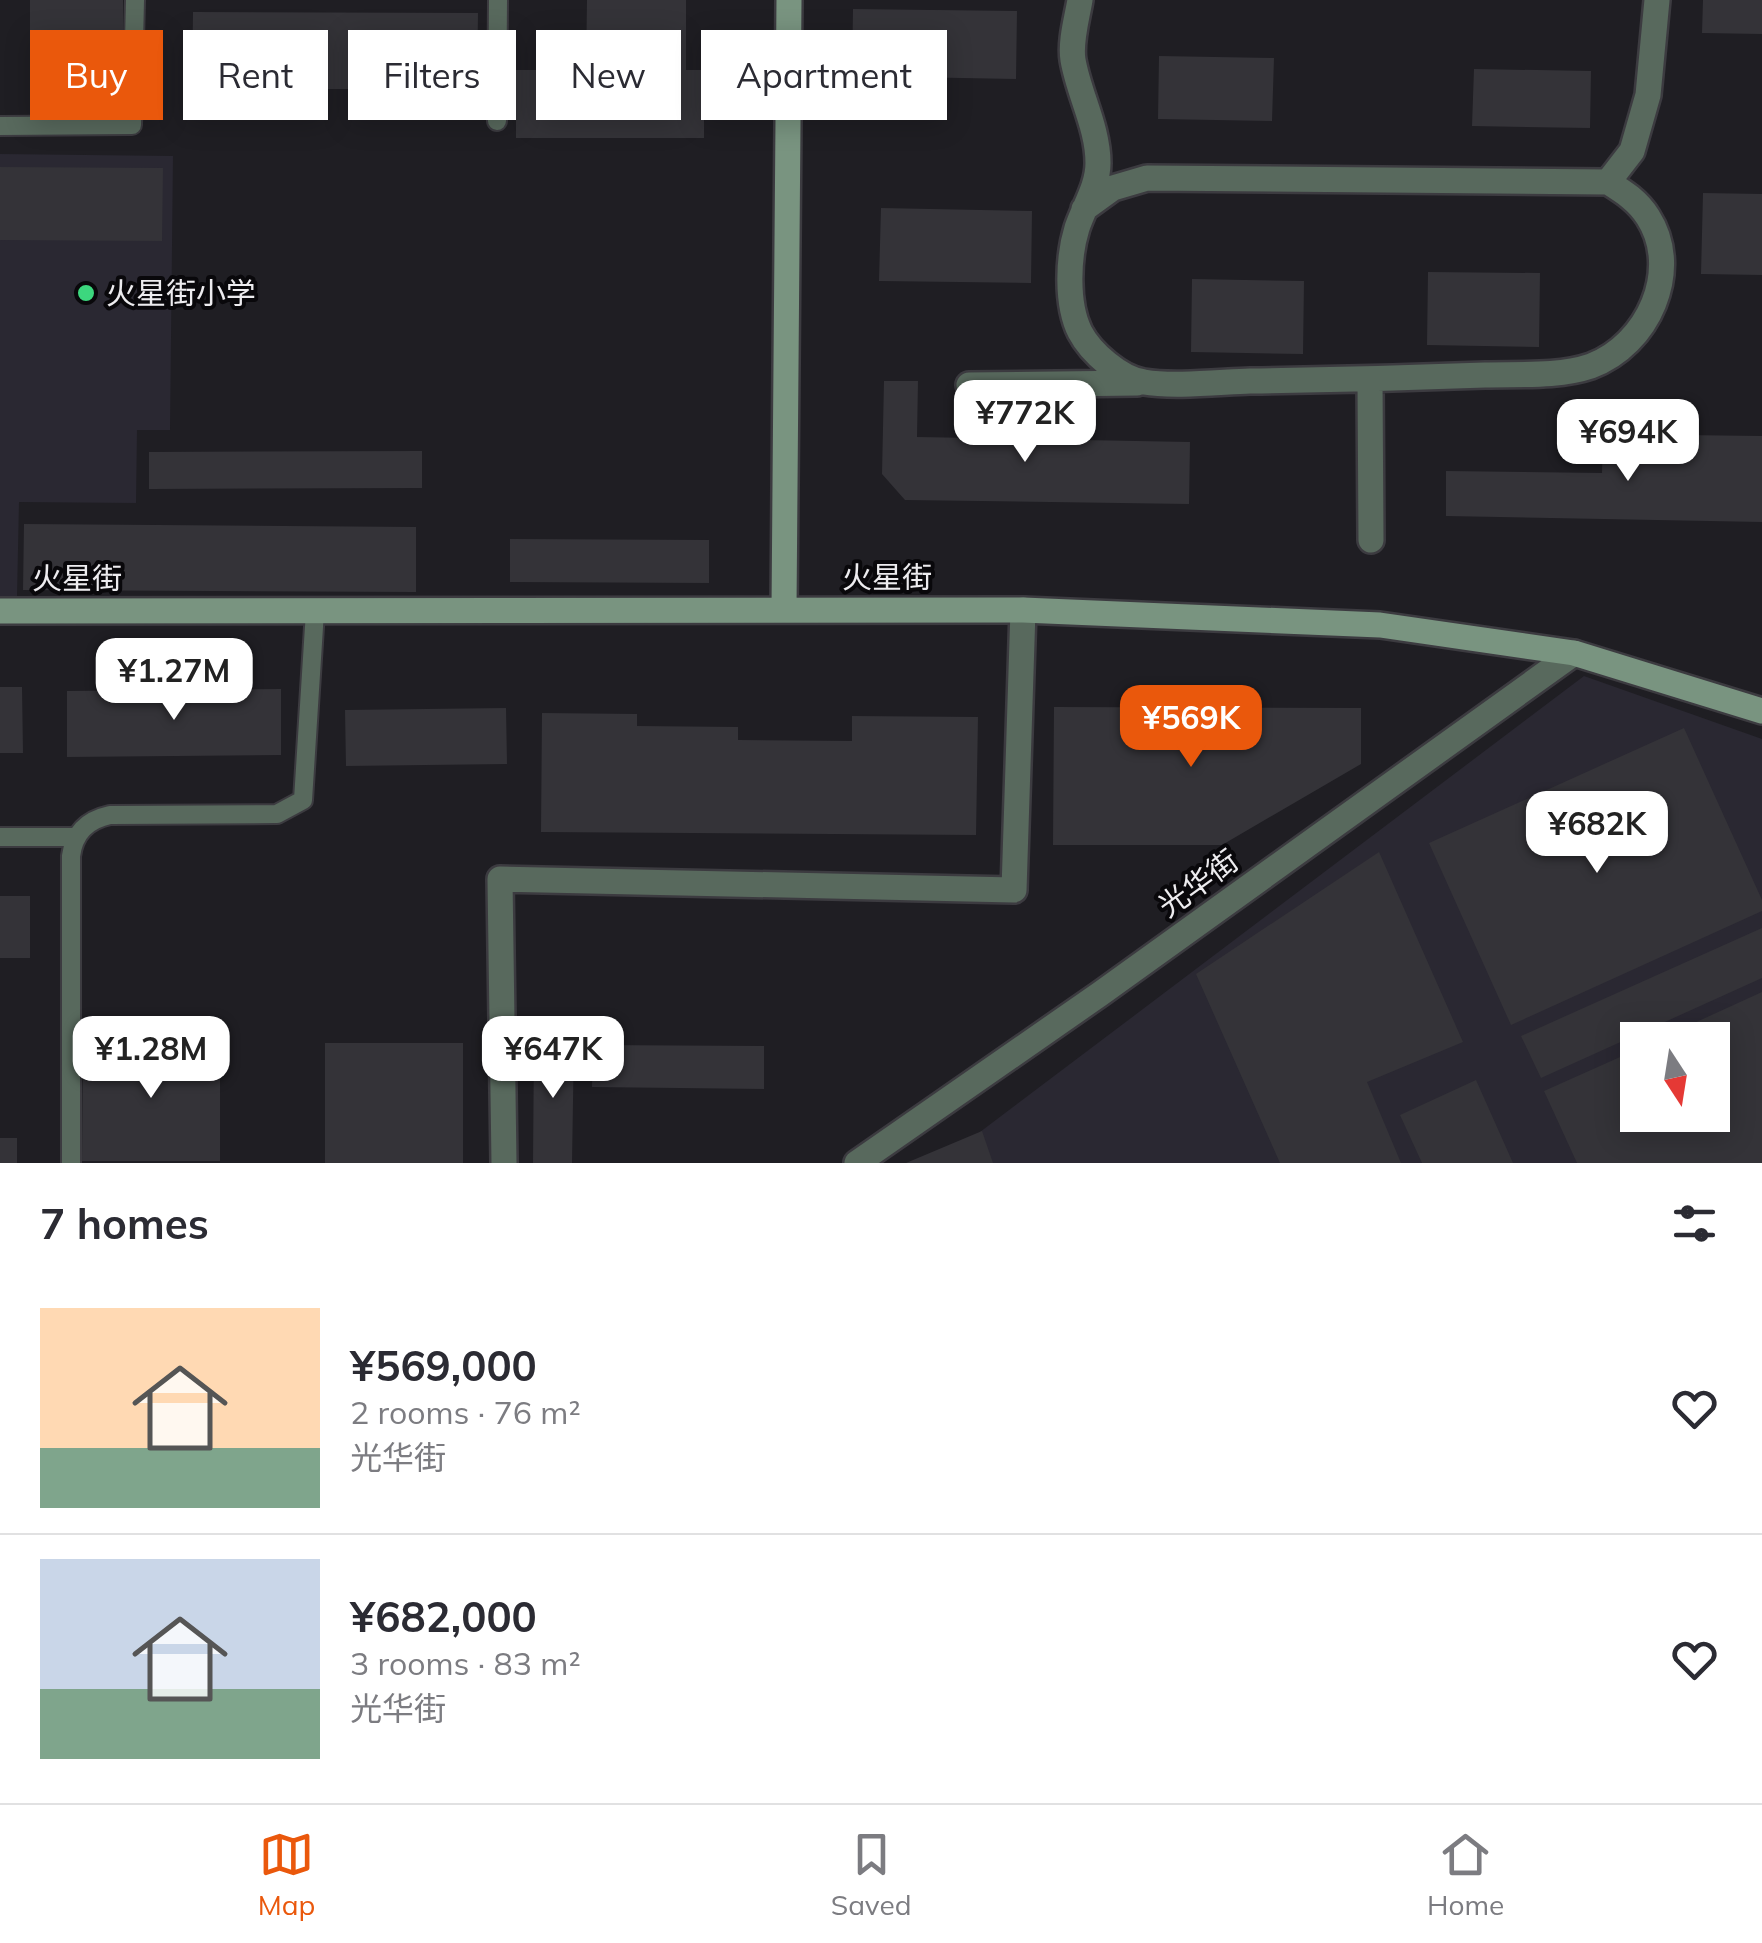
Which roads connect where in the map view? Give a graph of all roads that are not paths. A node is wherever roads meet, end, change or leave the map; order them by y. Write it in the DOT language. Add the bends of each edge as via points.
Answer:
graph roads {
  1 [pos="135,0"];
  2 [pos="498,0"];
  3 [pos="789,0"];
  4 [pos="1080,0"];
  5 [pos="1657,0"];
  6 [pos="496,121"];
  7 [pos="0,126"];
  8 [pos="1608,182"];
  9 [pos="1084,209"];
  10 [pos="1370,380"];
  11 [pos="1142,382"];
  12 [pos="969,385"];
  13 [pos="1371,540"];
  14 [pos="784,609"];
  15 [pos="1024,610"];
  16 [pos="0,611"];
  17 [pos="315,611"];
  18 [pos="1574,653"];
  19 [pos="1762,712"];
  20 [pos="0,837"];
  21 [pos="76,837"];
  22 [pos="71,1163"];
  23 [pos="504,1163"];
  24 [pos="856,1163"];
  1 -- 7 [label="lane" via="132,125"];
  2 -- 6 [label="lane"];
  3 -- 14 [label="street"];
  4 -- 9 [label="street" via="1072,57 1098,163"];
  5 -- 8 [label="street" via="1648,95 1632,151"];
  8 -- 9 [label="street" via="1147,178 1113,188"];
  8 -- 10 [label="street" via="1648,217 1662,267 1644,325 1620,350 1590,366 1556,372"];
  9 -- 11 [label="street" via="1071,283 1076,320 1095,352"];
  10 -- 11 [label="street"];
  10 -- 13 [label="street"];
  11 -- 12 [label="street"];
  14 -- 15 [label="street, 火星街"];
  14 -- 17 [label="street, 火星街"];
  15 -- 18 [label="street, 火星街" via="1380,625"];
  15 -- 23 [label="street" via="1014,890 500,879"];
  16 -- 17 [label="street, 火星街"];
  17 -- 21 [label="lane" via="304,800 277,814 110,815"];
  18 -- 19 [label="street, 火星街"];
  18 -- 24 [label="street, 光华街"];
  20 -- 21 [label="lane"];
  21 -- 22 [label="lane"];
}
